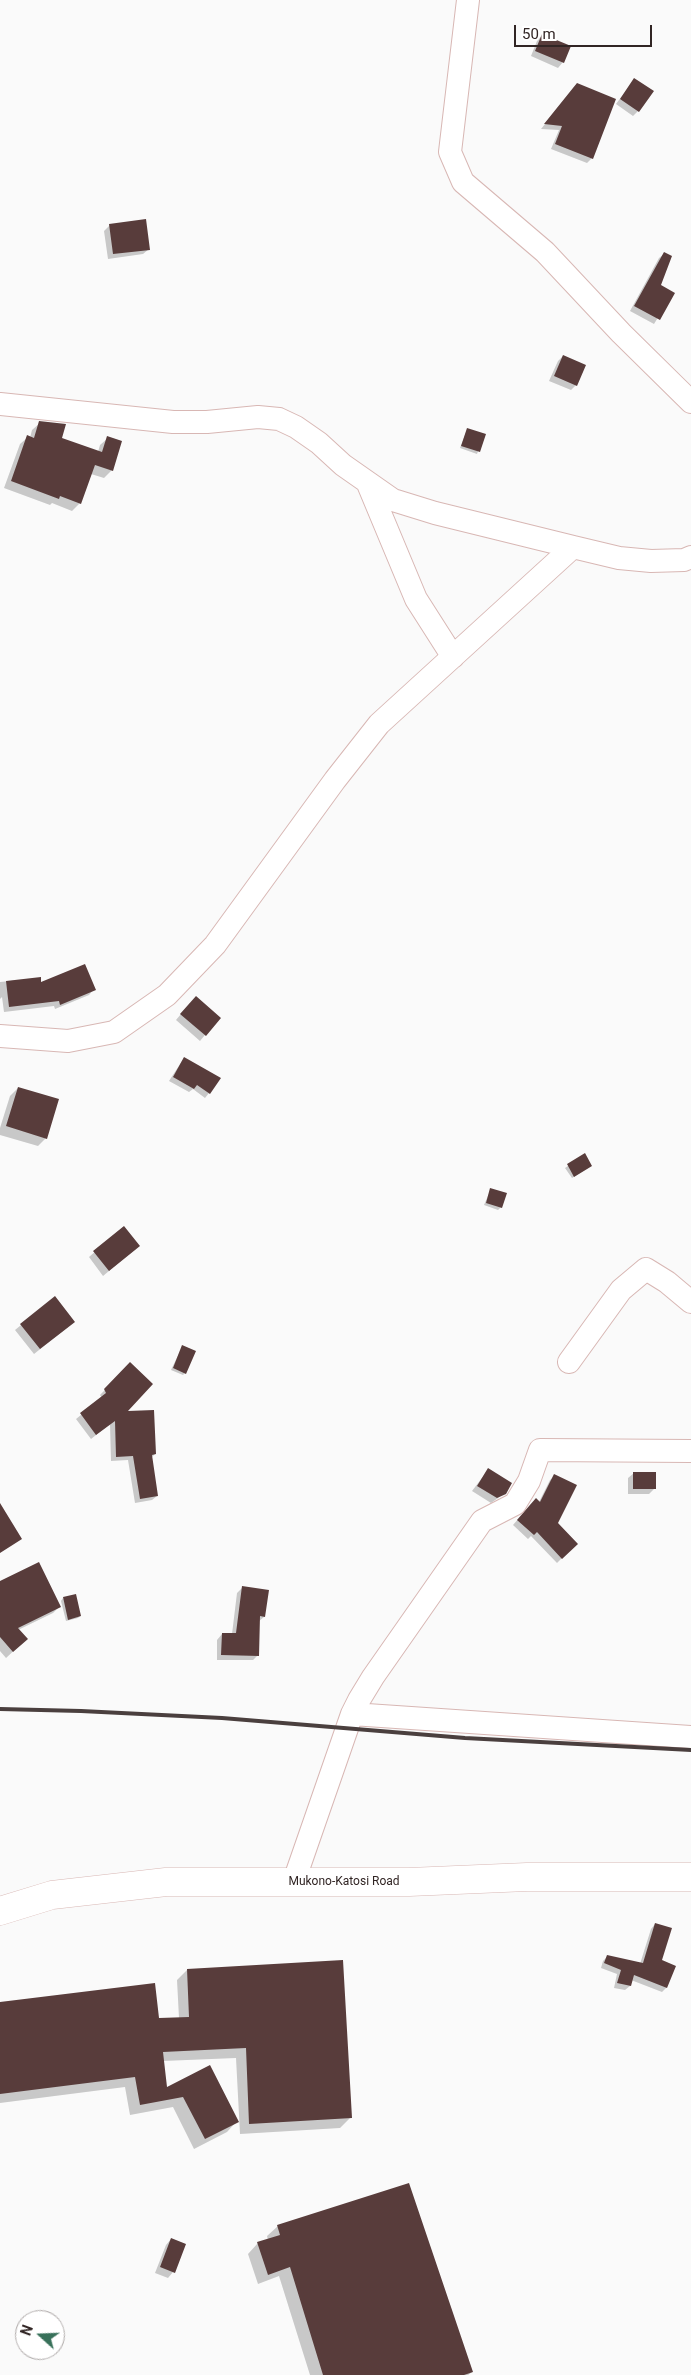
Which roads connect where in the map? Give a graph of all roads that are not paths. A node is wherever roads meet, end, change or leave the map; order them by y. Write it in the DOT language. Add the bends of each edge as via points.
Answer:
graph roads {
  1 [pos="468,0"];
  2 [pos="691,402"];
  3 [pos="0,404"];
  4 [pos="368,484"];
  5 [pos="573,547"];
  6 [pos="691,557"];
  7 [pos="453,657"];
  8 [pos="0,1036"];
  9 [pos="691,1302"];
  10 [pos="569,1362"];
  11 [pos="691,1451"];
  12 [pos="352,1714"];
  13 [pos="691,1737"];
  14 [pos="691,1877"];
  15 [pos="294,1881"];
  16 [pos="0,1911"];
  1 -- 2 [label="street" via="450,152 463,182 545,252 620,333"];
  3 -- 4 [label="street" via="173,422 258,417 279,420 319,443"];
  4 -- 5 [label="street" via="393,500 435,514"];
  4 -- 7 [label="street" via="416,598"];
  5 -- 6 [label="street" via="620,558 651,561"];
  5 -- 7 [label="street"];
  7 -- 8 [label="street" via="379,724 214,945 167,995 114,1032 68,1041"];
  9 -- 10 [label="street" via="646,1269 621,1290"];
  11 -- 12 [label="street" via="540,1450 529,1481 515,1504 482,1521 373,1677"];
  12 -- 13 [label="street"];
  12 -- 15 [label="street"];
  14 -- 15 [label="main road, Mukono-Katosi Road"];
  15 -- 16 [label="main road, Mukono-Katosi Road" via="166,1882 52,1895"];
}
